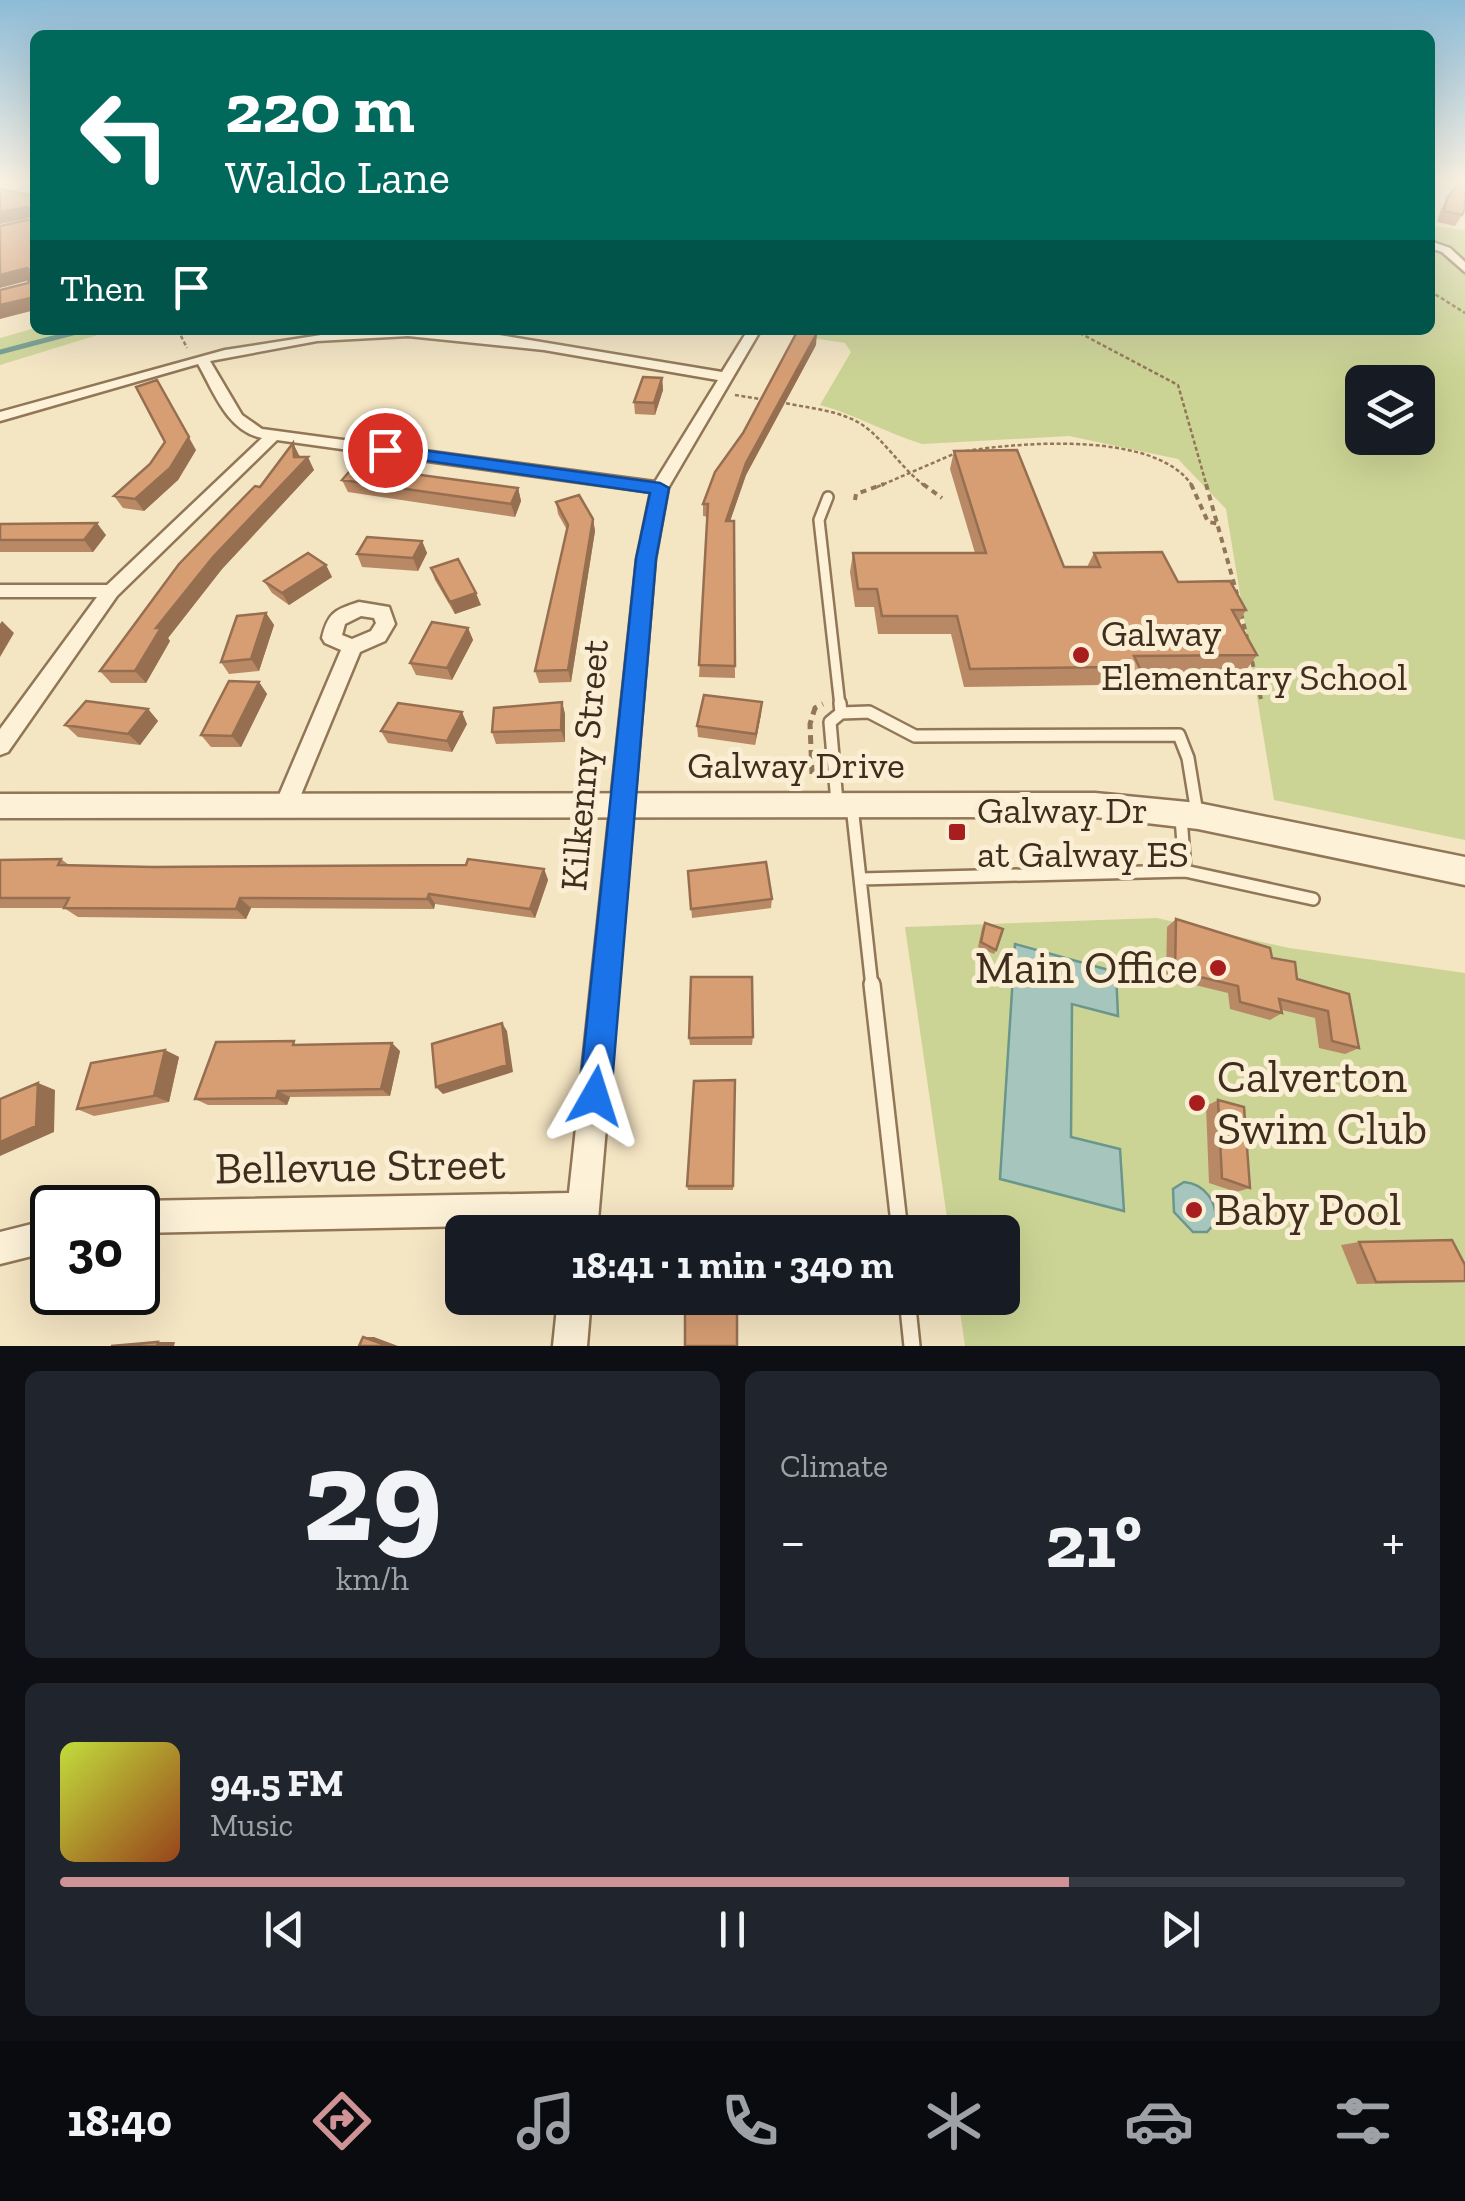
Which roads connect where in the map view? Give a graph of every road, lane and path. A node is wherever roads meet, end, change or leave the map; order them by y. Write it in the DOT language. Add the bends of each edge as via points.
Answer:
graph roads {
  1 [pos="1435,246"];
  2 [pos="1465,268"];
  3 [pos="1435,294"];
  4 [pos="1465,313"];
  5 [pos="370,335"];
  6 [pos="433,335"];
  7 [pos="751,335"];
  8 [pos="1082,335"];
  9 [pos="203,361"];
  10 [pos="725,385"];
  11 [pos="0,417"];
  12 [pos="274,435"];
  13 [pos="909,475"];
  14 [pos="660,488"];
  15 [pos="828,497"];
  16 [pos="942,498"];
  17 [pos="854,500"];
  18 [pos="1220,524"];
  19 [pos="110,590"];
  20 [pos="0,591"];
  21 [pos="352,647"];
  22 [pos="1261,699"];
  23 [pos="841,713"];
  24 [pos="0,746"];
  25 [pos="844,805"];
  26 [pos="0,806"];
  27 [pos="284,806"];
  28 [pos="624,806"];
  29 [pos="1189,815"];
  30 [pos="1185,871"];
  31 [pos="1465,871"];
  32 [pos="860,879"];
  33 [pos="1314,899"];
  34 [pos="583,1215"];
  35 [pos="898,1215"];
  36 [pos="160,1217"];
  37 [pos="445,1219"];
  38 [pos="30,1240"];
  39 [pos="0,1248"];
  40 [pos="573,1315"];
  41 [pos="909,1315"];
  42 [pos="570,1346"];
  43 [pos="912,1346"];
  1 -- 2 [label="street"];
  3 -- 4 [label="path"];
  5 -- 9 [label="street" via="318,337"];
  6 -- 10 [label="street"];
  7 -- 10 [label="street, Kilkenny Street"];
  8 -- 18 [label="path" via="1178,385"];
  9 -- 11 [label="street"];
  9 -- 12 [label="street" via="236,418"];
  10 -- 13 [label="path" via="855,420"];
  10 -- 14 [label="street, Kilkenny Street"];
  12 -- 14 [label="street"];
  12 -- 19 [label="street"];
  13 -- 16 [label="path"];
  13 -- 17 [label="path"];
  13 -- 18 [label="path" via="976,448 1072,444 1169,463 1186,477 1208,522"];
  14 -- 28 [label="street, Kilkenny Street" via="646,559"];
  15 -- 23 [label="lane" via="819,520"];
  18 -- 22 [label="path"];
  19 -- 20 [label="street"];
  19 -- 24 [label="street"];
  21 -- 27 [label="street"];
  23 -- 25 [label="lane" via="830,722"];
  23 -- 29 [label="lane" via="869,712 916,736 1179,735 1188,758"];
  25 -- 28 [label="street, Galway Drive"];
  25 -- 29 [label="street, Galway Drive" via="1095,805"];
  25 -- 32 [label="lane"];
  26 -- 27 [label="street, Galway Drive"];
  27 -- 28 [label="street, Galway Drive"];
  28 -- 34 [label="street, Kilkenny Street"];
  29 -- 30 [label="lane"];
  29 -- 31 [label="street, Galway Drive"];
  30 -- 32 [label="lane"];
  30 -- 33 [label="lane"];
  32 -- 35 [label="lane"];
  36 -- 37 [label="street, Bellevue Street"];
  38 -- 39 [label="street"];
  40 -- 42 [label="street"];
  41 -- 43 [label="lane"];
}
